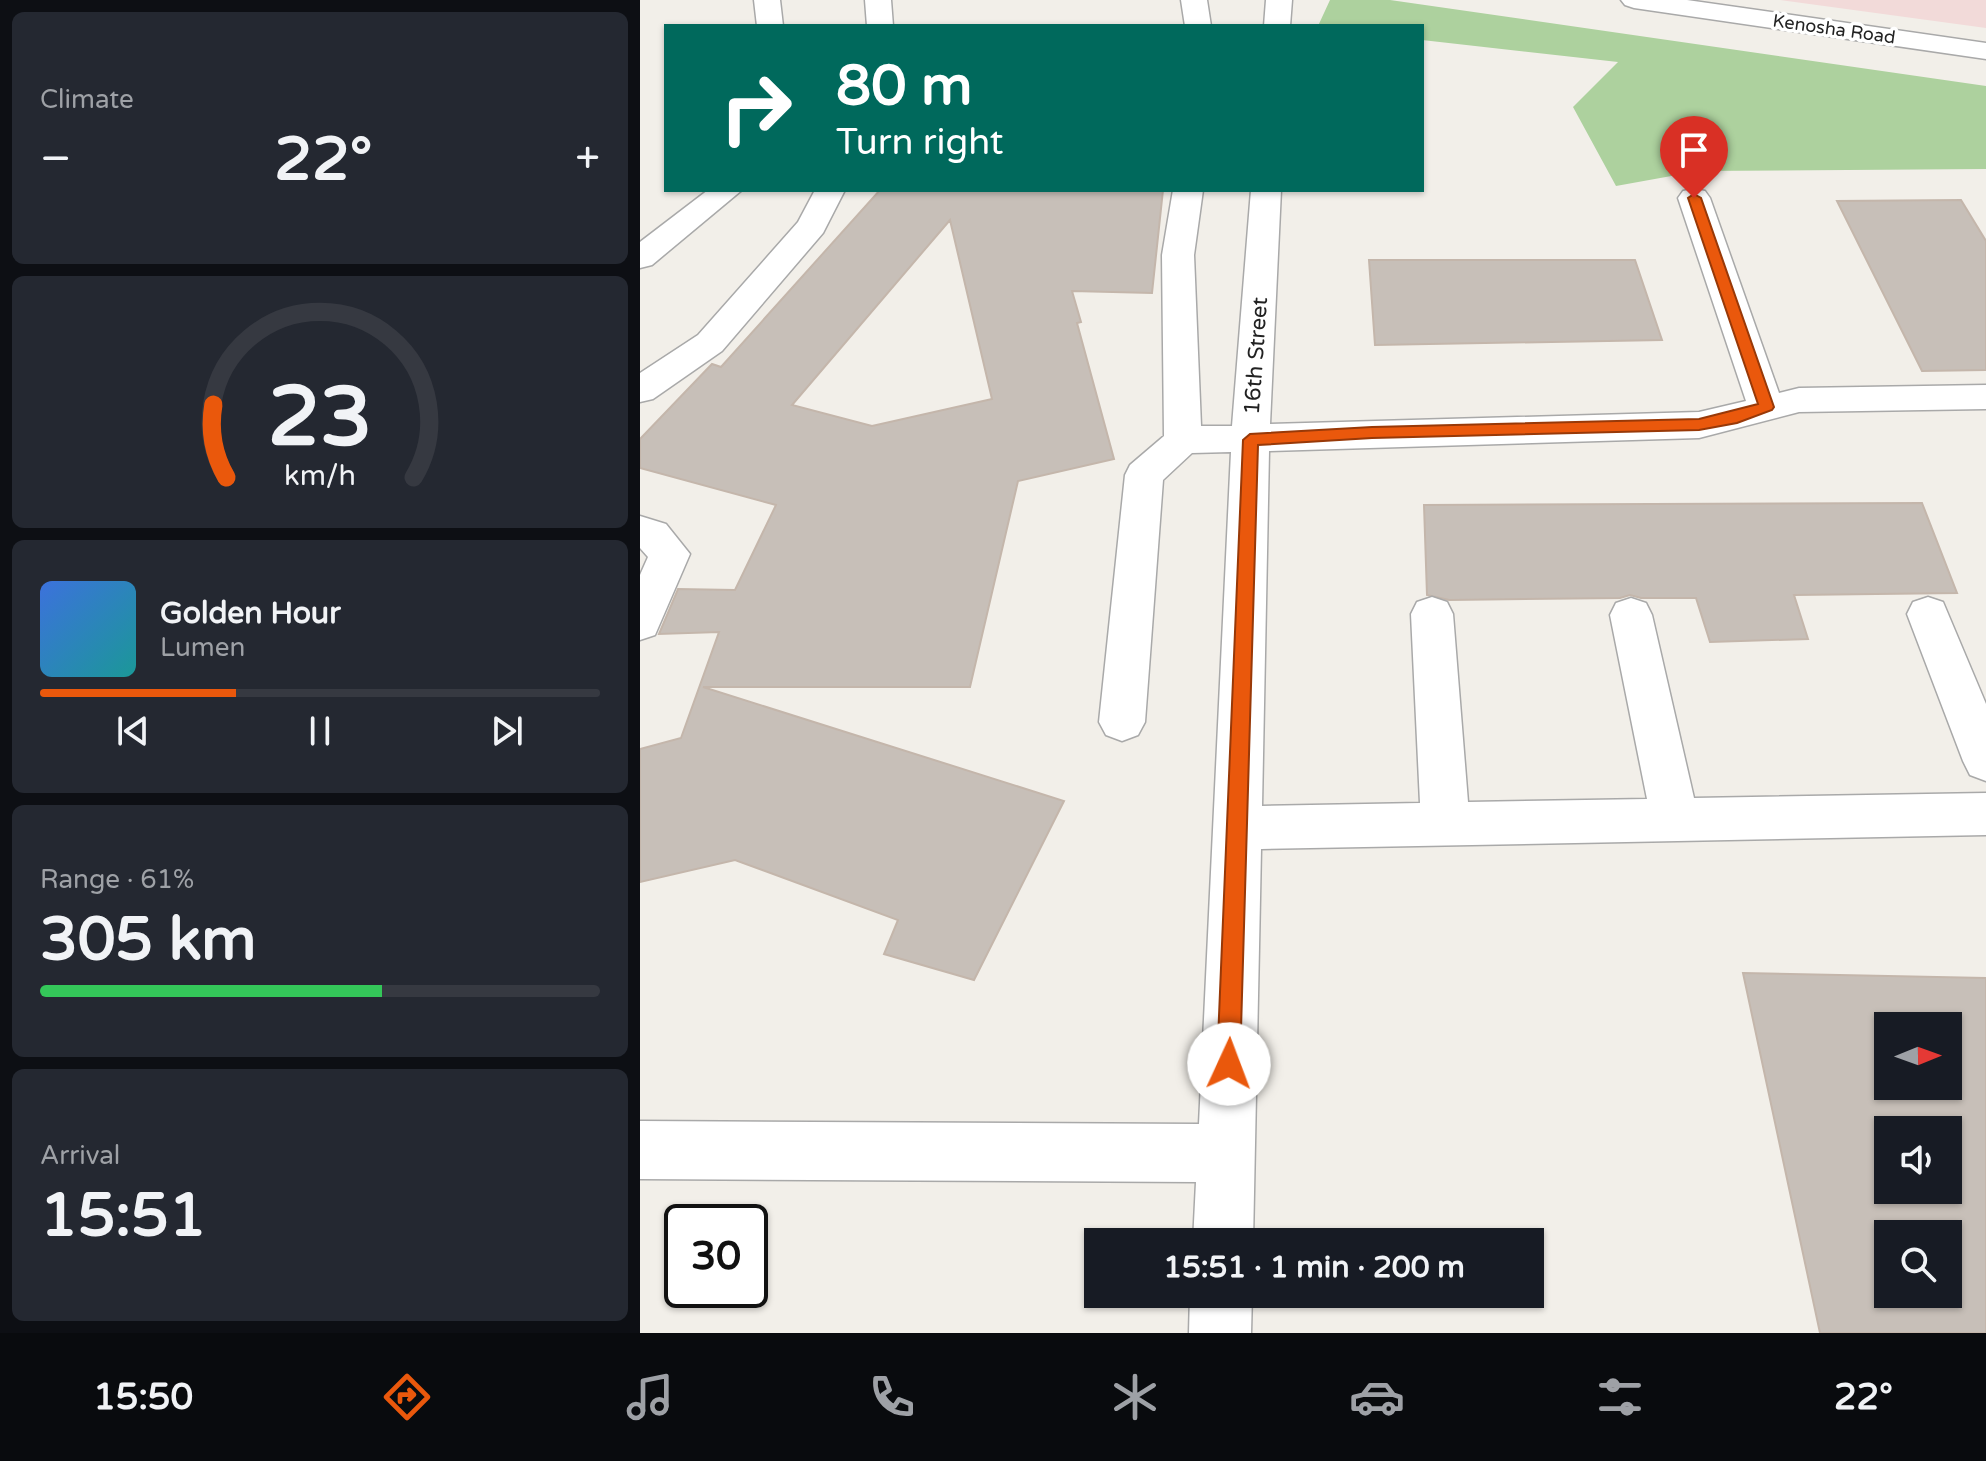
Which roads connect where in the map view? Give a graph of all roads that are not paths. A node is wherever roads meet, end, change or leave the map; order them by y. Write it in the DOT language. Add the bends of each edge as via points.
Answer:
graph roads {
  1 [pos="767,0"];
  2 [pos="878,0"];
  3 [pos="1194,0"];
  4 [pos="1279,0"];
  5 [pos="1634,0"];
  6 [pos="770,24"];
  7 [pos="880,24"];
  8 [pos="1198,24"];
  9 [pos="1277,24"];
  10 [pos="1986,51"];
  11 [pos="724,192"];
  12 [pos="829,192"];
  13 [pos="1188,192"];
  14 [pos="1266,192"];
  15 [pos="1694,198"];
  16 [pos="640,258"];
  17 [pos="644,382"];
  18 [pos="1986,397"];
  19 [pos="1766,407"];
  20 [pos="1183,440"];
  21 [pos="1250,440"];
  22 [pos="640,531"];
  23 [pos="1432,614"];
  24 [pos="1928,614"];
  25 [pos="1631,615"];
  26 [pos="640,623"];
  27 [pos="1122,722"];
  28 [pos="1986,761"];
  29 [pos="1986,814"];
  30 [pos="1675,818"];
  31 [pos="1445,823"];
  32 [pos="1237,828"];
  33 [pos="640,1150"];
  34 [pos="1226,1153"];
  35 [pos="1223,1228"];
  36 [pos="1221,1308"];
  37 [pos="1220,1333"];
  1 -- 6 [label="street"];
  2 -- 7 [label="street"];
  3 -- 8 [label="street"];
  4 -- 9 [label="street"];
  5 -- 10 [label="street, Kenosha Road"];
  11 -- 16 [label="street"];
  12 -- 17 [label="street" via="812,226 710,343"];
  13 -- 20 [label="street" via="1178,255"];
  14 -- 21 [label="street, 16th Street"];
  15 -- 19 [label="street"];
  18 -- 19 [label="street" via="1812,399"];
  19 -- 21 [label="street" via="1699,425"];
  20 -- 21 [label="street"];
  20 -- 27 [label="street" via="1144,475"];
  21 -- 32 [label="street, 16th Street"];
  22 -- 26 [label="street" via="652,535 670,554"];
  23 -- 31 [label="street"];
  24 -- 28 [label="street"];
  25 -- 30 [label="street"];
  29 -- 30 [label="street"];
  30 -- 31 [label="street"];
  31 -- 32 [label="street"];
  32 -- 34 [label="street, 16th Street"];
  33 -- 34 [label="street"];
  34 -- 35 [label="street, 16th Street"];
  36 -- 37 [label="street"];
}
